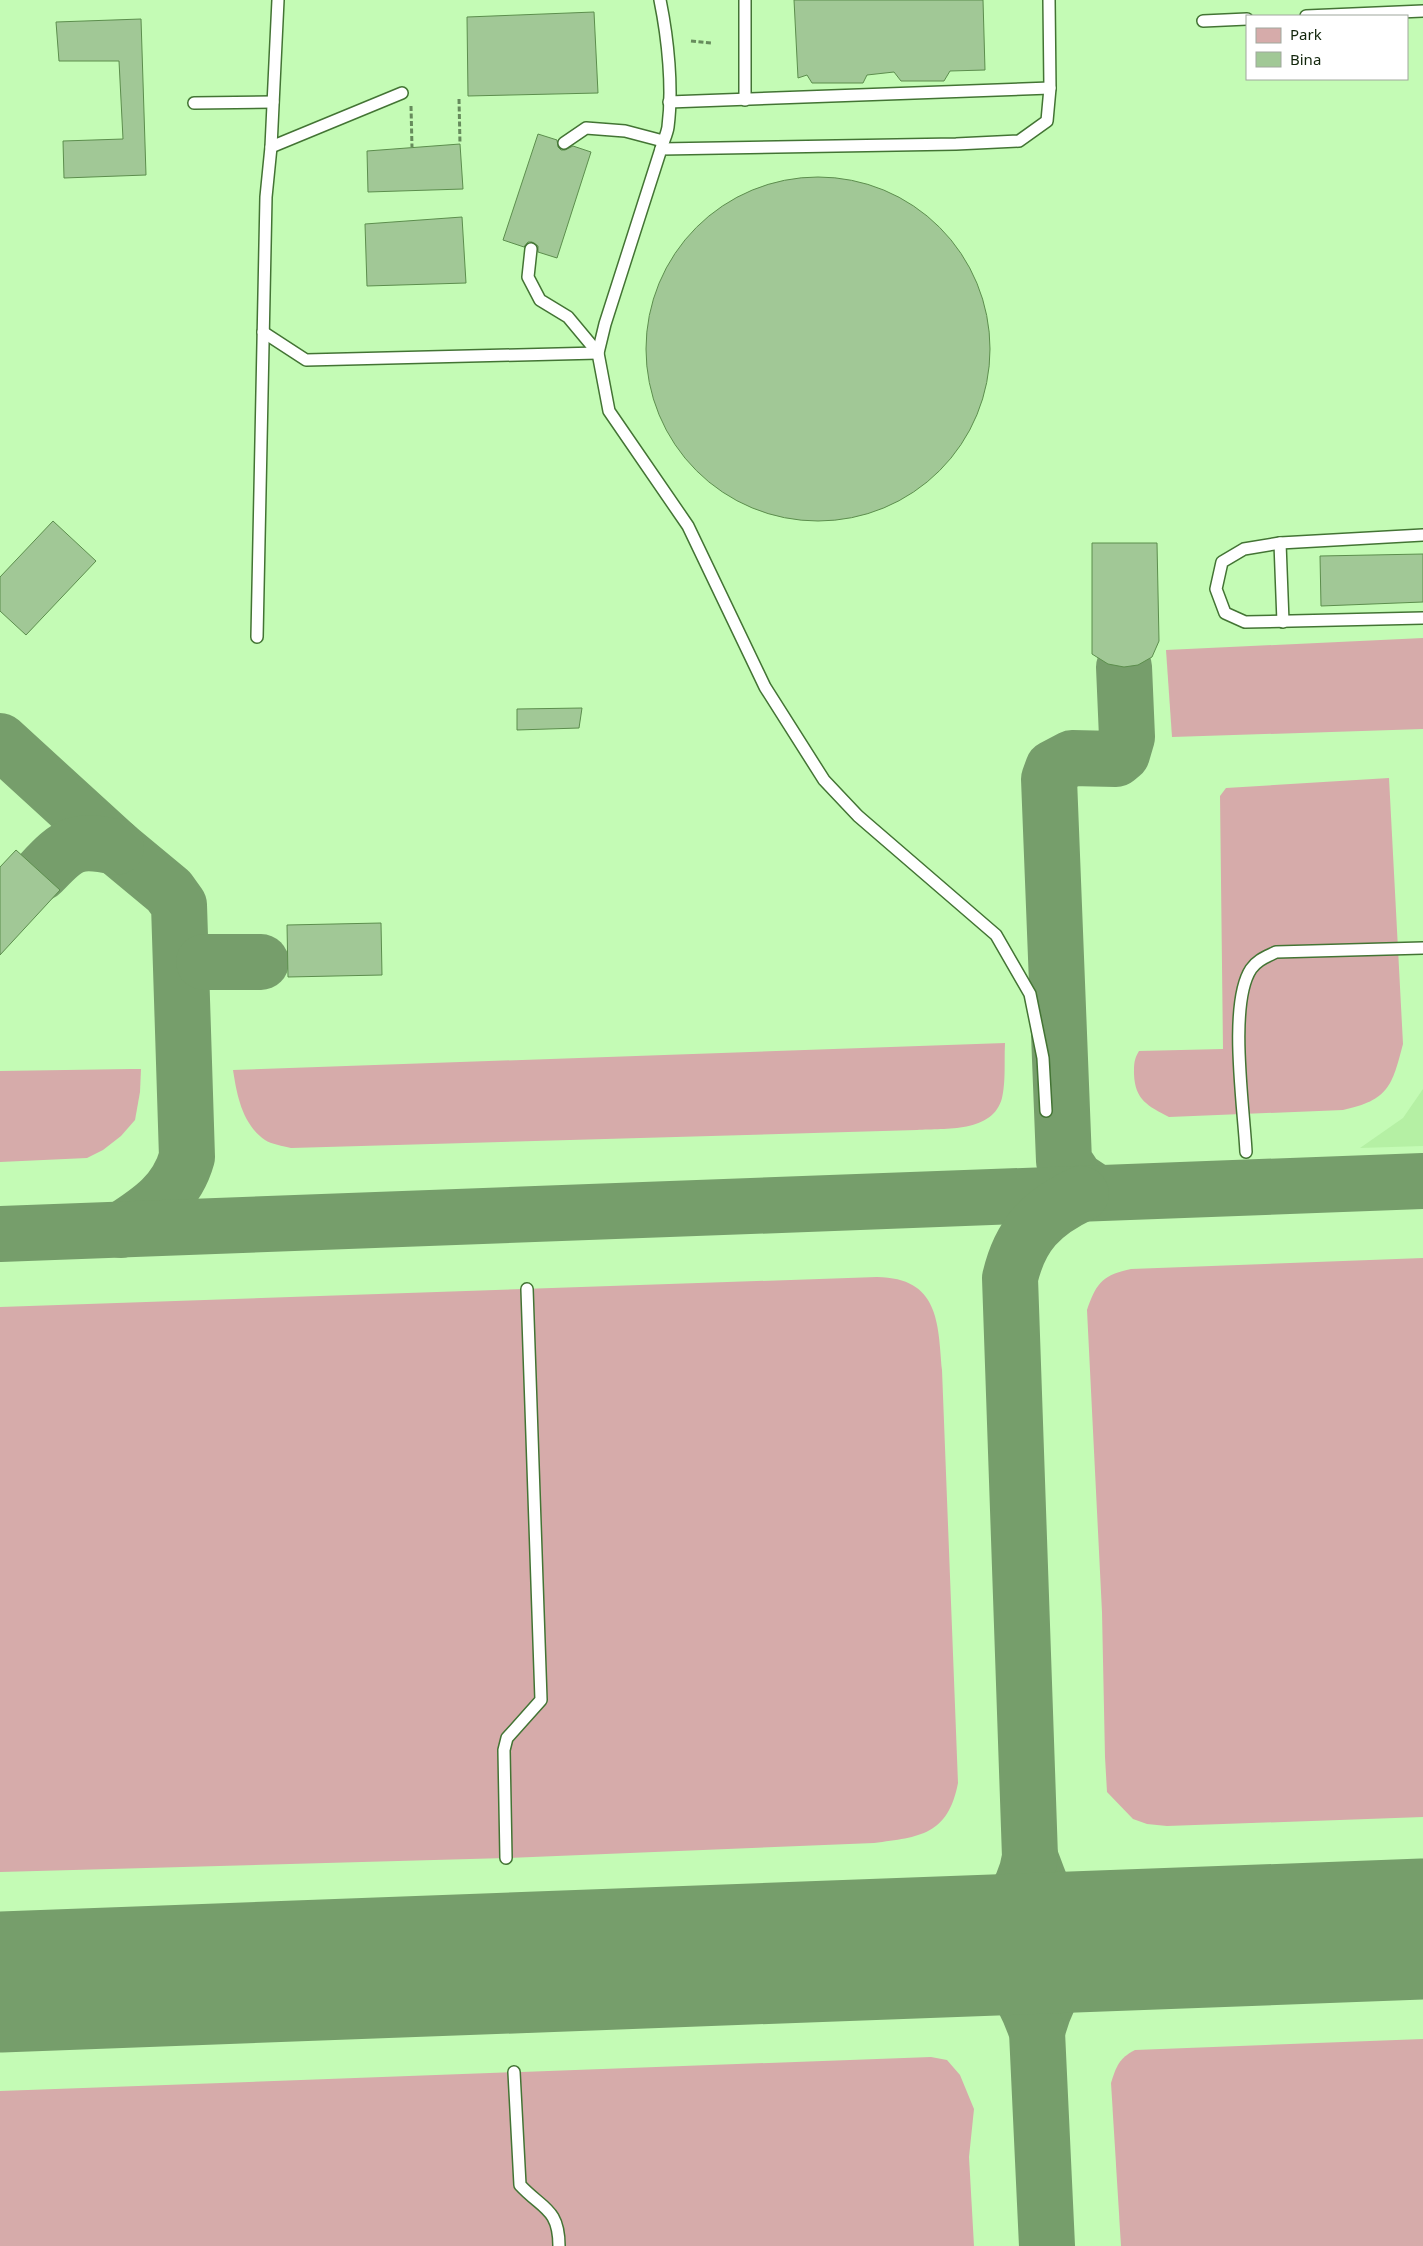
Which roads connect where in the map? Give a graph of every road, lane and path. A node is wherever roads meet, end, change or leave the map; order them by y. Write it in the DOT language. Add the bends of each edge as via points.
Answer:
graph roads {
  1 [pos="278,0"];
  2 [pos="660,0"];
  3 [pos="745,0"];
  4 [pos="1049,0"];
  5 [pos="1423,11"];
  6 [pos="1329,15"];
  7 [pos="1246,19"];
  8 [pos="1202,21"];
  9 [pos="691,41"];
  10 [pos="711,43"];
  11 [pos="1050,88"];
  12 [pos="406,97"];
  13 [pos="460,99"];
  14 [pos="745,100"];
  15 [pos="274,102"];
  16 [pos="669,102"];
  17 [pos="194,103"];
  18 [pos="564,143"];
  19 [pos="460,144"];
  20 [pos="662,145"];
  21 [pos="272,148"];
  22 [pos="412,148"];
  23 [pos="531,249"];
  24 [pos="263,332"];
  25 [pos="598,353"];
  26 [pos="1423,535"];
  27 [pos="1280,543"];
  28 [pos="1423,618"];
  29 [pos="1283,622"];
  30 [pos="257,637"];
  31 [pos="1423,948"];
  32 [pos="1046,1112"];
  33 [pos="1246,1152"];
  34 [pos="527,1289"];
  35 [pos="506,1858"];
  36 [pos="514,2072"];
  37 [pos="559,2246"];
  1 -- 15 [label="lane"];
  2 -- 16 [label="lane" via="666,30"];
  3 -- 14 [label="lane"];
  4 -- 11 [label="lane"];
  5 -- 6 [label="lane"];
  7 -- 8 [label="lane"];
  9 -- 10 [label="path"];
  11 -- 14 [label="lane"];
  11 -- 20 [label="lane" via="1047,120 1019,140 956,144"];
  12 -- 21 [label="lane"];
  12 -- 22 [label="path"];
  13 -- 19 [label="path"];
  14 -- 16 [label="lane"];
  15 -- 17 [label="lane"];
  15 -- 21 [label="lane"];
  16 -- 20 [label="lane" via="668,128"];
  18 -- 20 [label="lane" via="586,128 625,131"];
  20 -- 25 [label="lane"];
  21 -- 24 [label="lane" via="266,197"];
  23 -- 25 [label="lane" via="528,277 540,300 568,317"];
  24 -- 25 [label="lane" via="306,360"];
  24 -- 30 [label="lane"];
  25 -- 32 [label="lane" via="609,412 688,526 765,687 824,780 858,816 996,935 1030,994 1043,1058"];
  26 -- 27 [label="lane"];
  27 -- 29 [label="lane"];
  27 -- 29 [label="lane" via="1244,549 1222,562 1216,589 1225,613 1246,622"];
  28 -- 29 [label="lane"];
  31 -- 33 [label="lane" via="1276,952 1260,959 1250,970 1243,988 1239,1020"];
  34 -- 35 [label="lane" via="541,1700 507,1738 504,1750"];
  36 -- 37 [label="lane" via="520,2185 552,2213 559,2229"];
}
